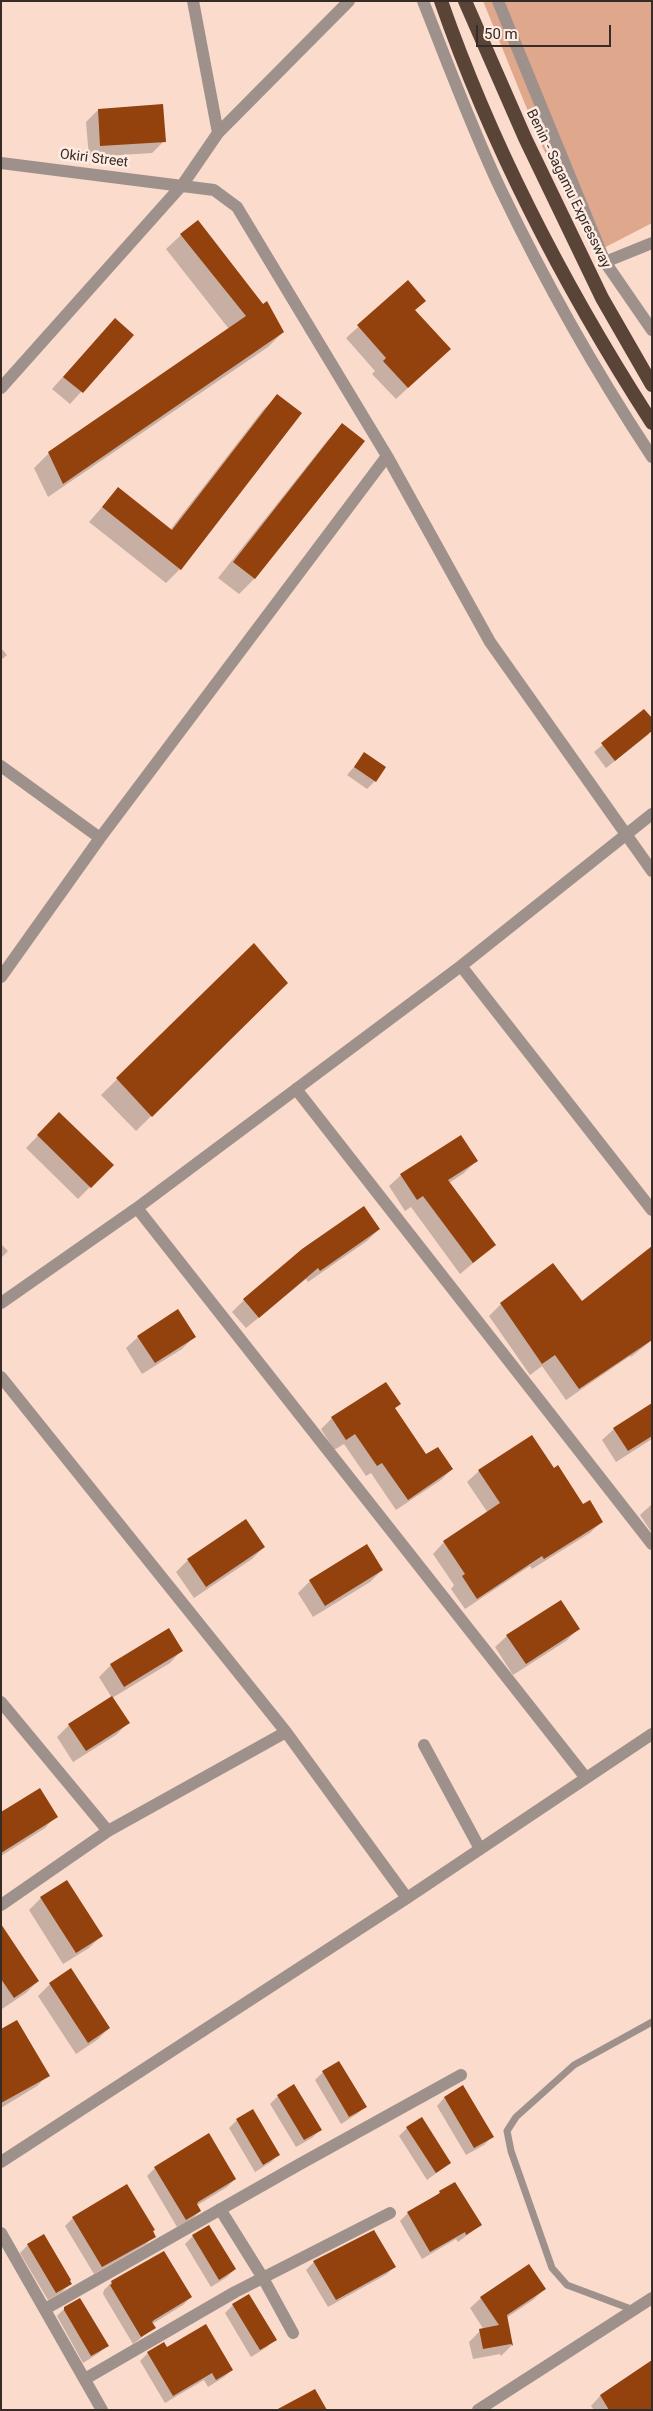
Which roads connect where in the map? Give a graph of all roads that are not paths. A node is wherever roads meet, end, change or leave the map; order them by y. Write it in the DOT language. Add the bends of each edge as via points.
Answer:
graph roads {
  1 [pos="193,1"];
  2 [pos="349,1"];
  3 [pos="423,1"];
  4 [pos="441,1"];
  5 [pos="465,1"];
  6 [pos="498,1"];
  7 [pos="218,133"];
  8 [pos="1,163"];
  9 [pos="183,184"];
  10 [pos="652,243"];
  11 [pos="605,262"];
  12 [pos="652,330"];
  13 [pos="652,385"];
  14 [pos="1,388"];
  15 [pos="652,423"];
  16 [pos="387,456"];
  17 [pos="652,457"];
  18 [pos="1,766"];
  19 [pos="652,814"];
  20 [pos="626,835"];
  21 [pos="100,838"];
  22 [pos="652,871"];
  23 [pos="461,966"];
  24 [pos="1,977"];
  25 [pos="296,1089"];
  26 [pos="137,1208"];
  27 [pos="652,1210"];
  28 [pos="1,1303"];
  29 [pos="1,1377"];
  30 [pos="652,1544"];
  31 [pos="1,1702"];
  32 [pos="286,1732"];
  33 [pos="652,1734"];
  34 [pos="424,1745"];
  35 [pos="586,1778"];
  36 [pos="108,1831"];
  37 [pos="480,1849"];
  38 [pos="407,1898"];
  39 [pos="1,1905"];
  40 [pos="652,2022"];
  41 [pos="461,2074"];
  42 [pos="1,2162"];
  43 [pos="220,2209"];
  44 [pos="390,2214"];
  45 [pos="1,2233"];
  46 [pos="263,2278"];
  47 [pos="652,2298"];
  48 [pos="45,2309"];
  49 [pos="631,2309"];
  50 [pos="293,2333"];
  51 [pos="85,2379"];
  52 [pos="102,2410"];
  53 [pos="478,2410"];
  1 -- 7 [label="street"];
  2 -- 7 [label="street"];
  3 -- 17 [label="street" via="501,190 569,320"];
  4 -- 15 [label="highway" via="509,168 563,272"];
  5 -- 13 [label="highway, Benin - Sagamu Expressway" via="525,138 594,280"];
  6 -- 11 [label="street"];
  7 -- 9 [label="street"];
  8 -- 9 [label="street, Okiri Street"];
  9 -- 14 [label="street"];
  9 -- 16 [label="street, Okiri Street" via="214,190 237,207"];
  10 -- 11 [label="street"];
  11 -- 12 [label="street"];
  16 -- 20 [label="street, Okiri Street" via="490,642"];
  16 -- 21 [label="street"];
  18 -- 21 [label="street"];
  19 -- 20 [label="street"];
  20 -- 22 [label="street, Okiri Street"];
  20 -- 23 [label="street"];
  21 -- 24 [label="street"];
  23 -- 25 [label="street"];
  23 -- 27 [label="street"];
  25 -- 26 [label="street"];
  25 -- 30 [label="street"];
  26 -- 28 [label="street"];
  26 -- 35 [label="street"];
  29 -- 32 [label="street"];
  31 -- 36 [label="street"];
  32 -- 36 [label="street"];
  32 -- 38 [label="street"];
  33 -- 35 [label="street"];
  34 -- 37 [label="street"];
  35 -- 37 [label="street"];
  36 -- 39 [label="street"];
  37 -- 38 [label="street"];
  38 -- 42 [label="street"];
  40 -- 49 [label="lane" via="574,2065 516,2117 507,2131 552,2268 567,2285"];
  41 -- 43 [label="street"];
  43 -- 46 [label="street"];
  43 -- 48 [label="street"];
  44 -- 46 [label="street"];
  45 -- 48 [label="street"];
  46 -- 50 [label="street"];
  46 -- 51 [label="street"];
  47 -- 49 [label="street"];
  48 -- 51 [label="street"];
  49 -- 53 [label="street"];
  51 -- 52 [label="street"];
}
